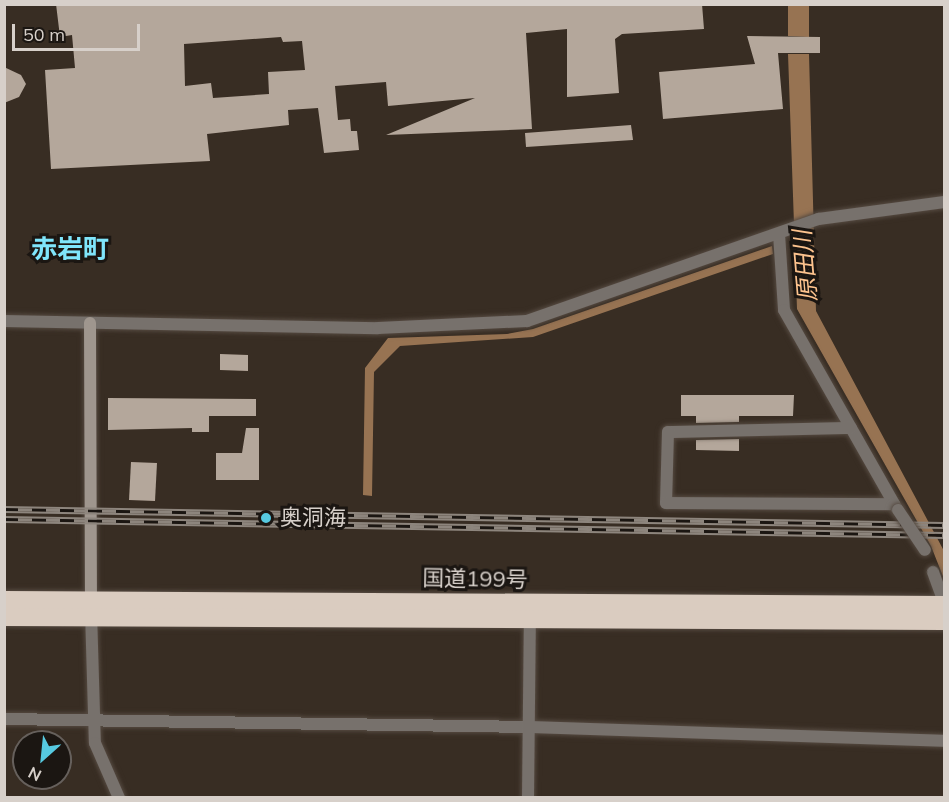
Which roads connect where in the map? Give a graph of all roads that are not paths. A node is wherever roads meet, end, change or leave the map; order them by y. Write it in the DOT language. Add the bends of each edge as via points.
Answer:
graph roads {
  1 [pos="945,202"];
  2 [pos="779,234"];
  3 [pos="4,321"];
  4 [pos="90,323"];
  5 [pos="851,428"];
  6 [pos="896,507"];
  7 [pos="926,550"];
  8 [pos="933,572"];
  9 [pos="4,600"];
  10 [pos="945,604"];
  11 [pos="91,608"];
  12 [pos="530,612"];
  13 [pos="4,617"];
  14 [pos="945,621"];
  15 [pos="4,720"];
  16 [pos="93,724"];
  17 [pos="529,727"];
  18 [pos="945,741"];
  19 [pos="119,798"];
  20 [pos="528,798"];
  1 -- 2 [label="street" via="819,219"];
  2 -- 4 [label="street" via="527,321 378,328"];
  2 -- 5 [label="street" via="784,310"];
  3 -- 4 [label="street"];
  4 -- 11 [label="street"];
  5 -- 6 [label="street"];
  5 -- 6 [label="street" via="668,432 666,503"];
  6 -- 7 [label="street, bridge"];
  8 -- 10 [label="street"];
  9 -- 11 [label="highway, 国道199号"];
  10 -- 12 [label="highway, 国道199号"];
  11 -- 12 [label="highway, 国道199号"];
  11 -- 13 [label="highway, 国道199号"];
  11 -- 16 [label="street"];
  12 -- 14 [label="highway, 国道199号"];
  12 -- 17 [label="street"];
  15 -- 16 [label="street" via="74,718"];
  16 -- 17 [label="street"];
  16 -- 19 [label="street" via="94,743"];
  17 -- 18 [label="street"];
  17 -- 20 [label="street"];
}
